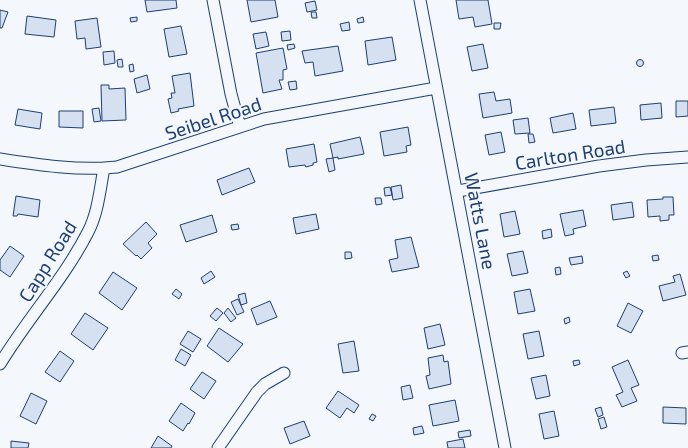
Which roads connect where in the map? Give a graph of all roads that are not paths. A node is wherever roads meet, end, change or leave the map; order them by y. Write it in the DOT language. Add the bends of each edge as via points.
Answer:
graph roads {
  1 [pos="213,0"];
  2 [pos="420,0"];
  3 [pos="436,88"];
  4 [pos="240,127"];
  5 [pos="688,157"];
  6 [pos="0,159"];
  7 [pos="104,168"];
  8 [pos="458,191"];
  9 [pos="0,364"];
  10 [pos="284,373"];
  11 [pos="218,448"];
  12 [pos="505,448"];
  1 -- 4 [label="street"];
  2 -- 3 [label="street, Watts Lane"];
  3 -- 4 [label="street, Seibel Road" via="264,119"];
  3 -- 8 [label="street, Watts Lane"];
  4 -- 7 [label="street, Seibel Road" via="126,164"];
  5 -- 8 [label="street, Carlton Road" via="599,166"];
  6 -- 7 [label="street, Seibel Road"];
  7 -- 9 [label="street, Capp Road" via="89,231"];
  8 -- 12 [label="street, Watts Lane"];
  10 -- 11 [label="street" via="257,392"];
}
